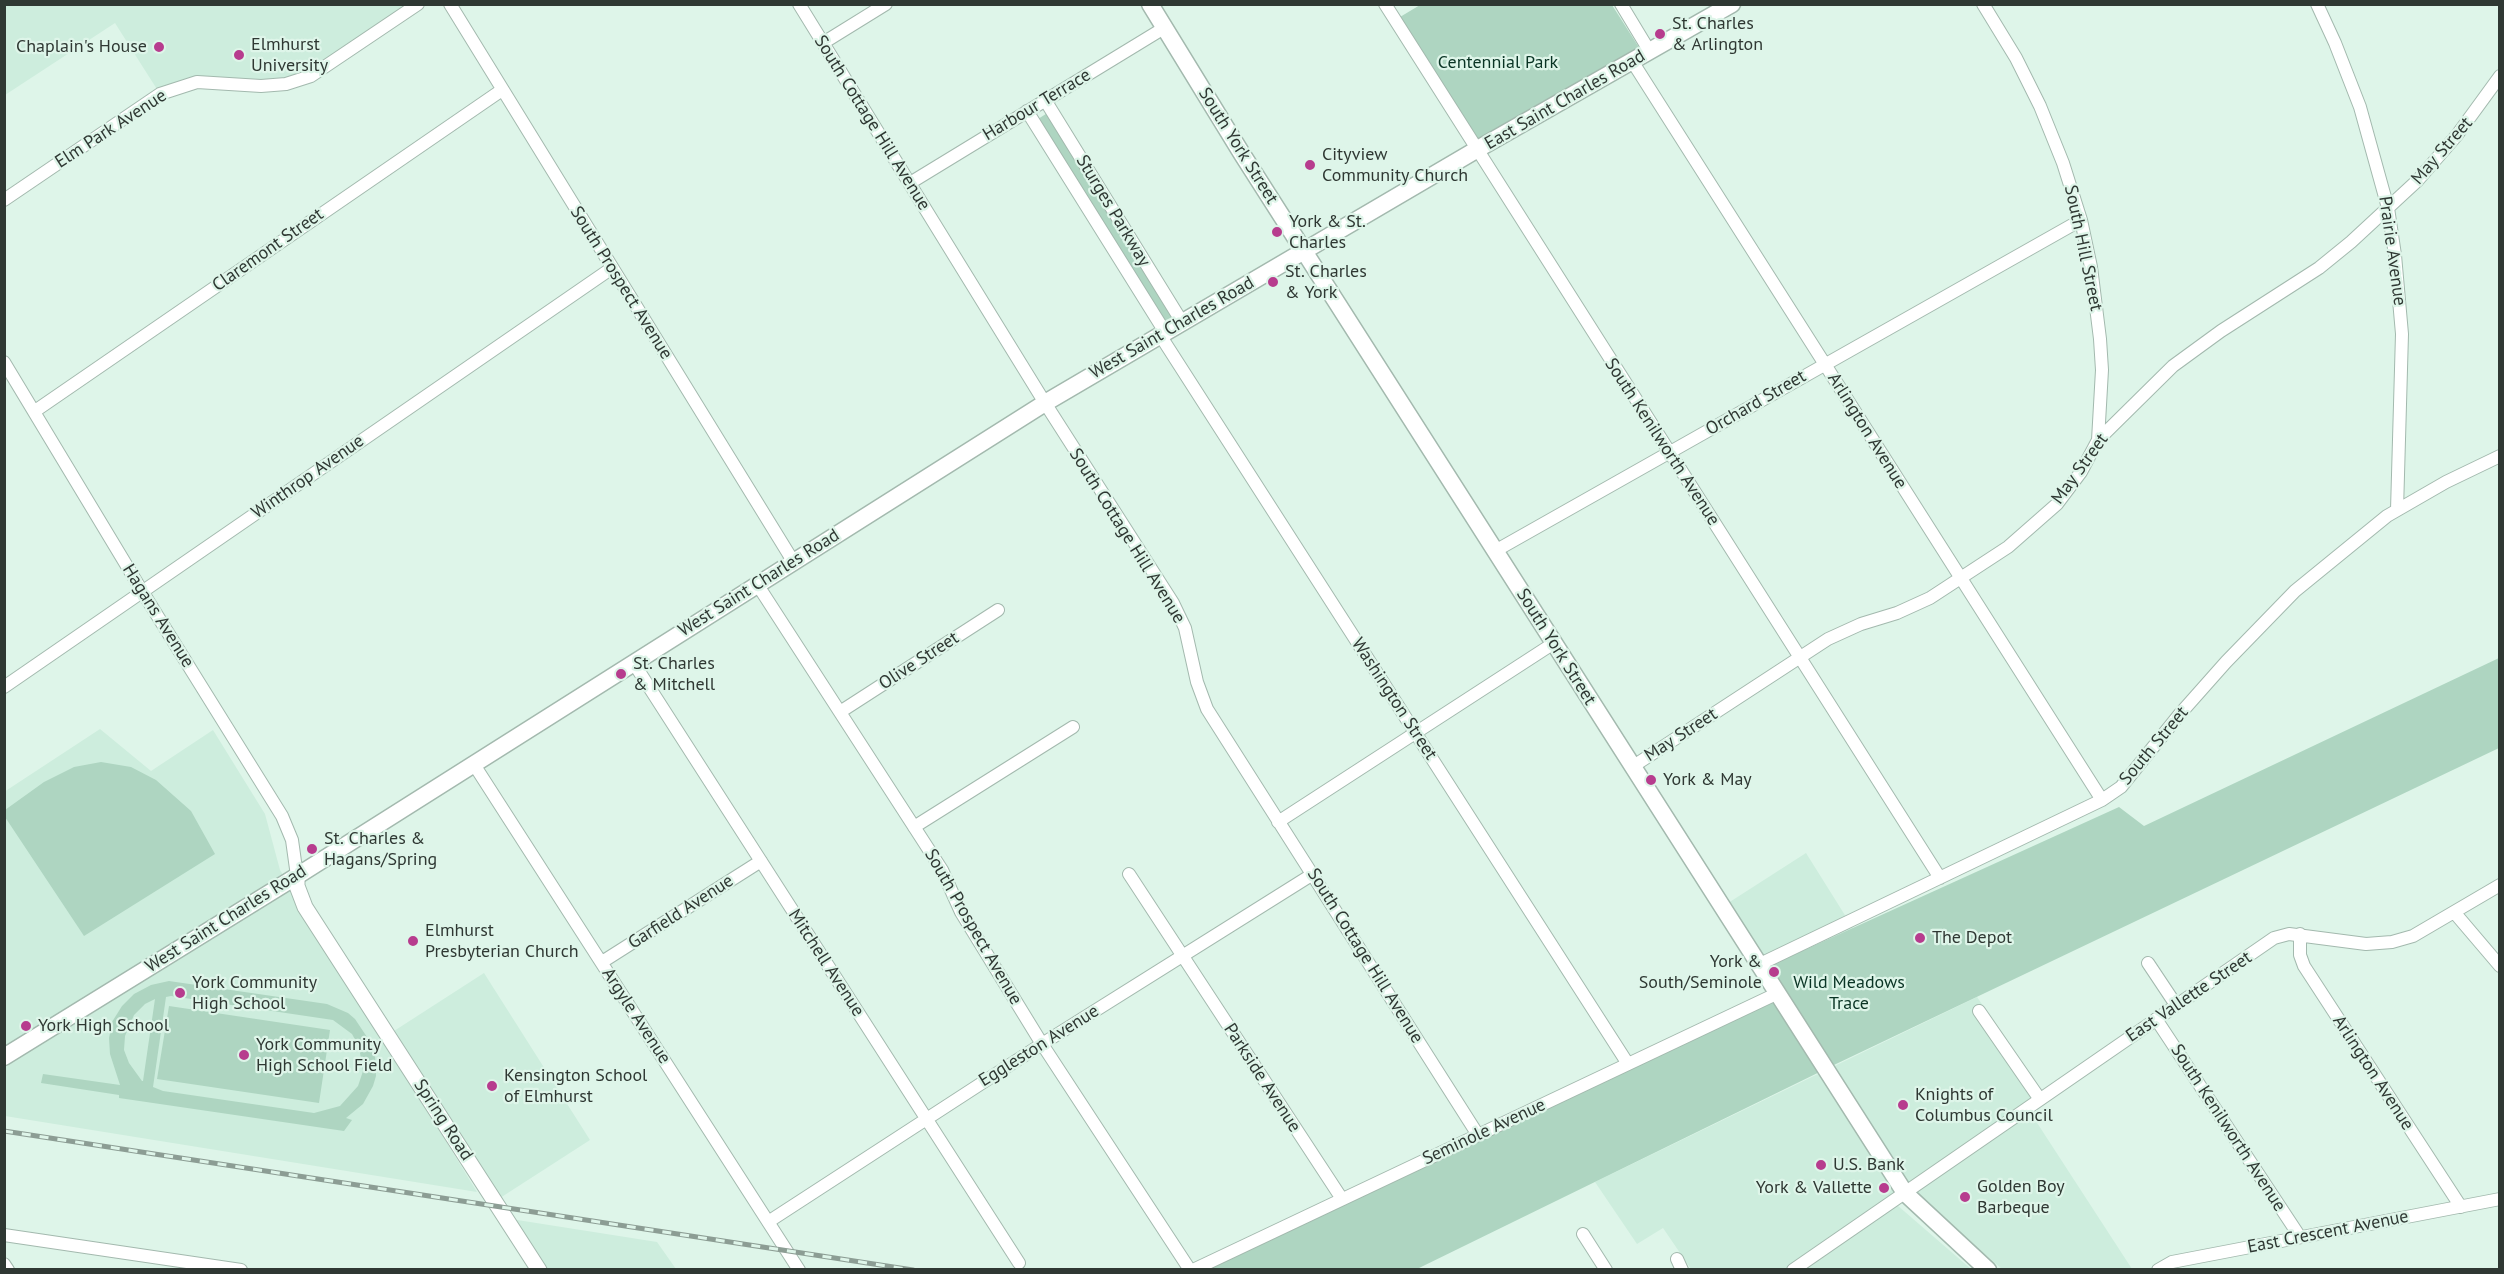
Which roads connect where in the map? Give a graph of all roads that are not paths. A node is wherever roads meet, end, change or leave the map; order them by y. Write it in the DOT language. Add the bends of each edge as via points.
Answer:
graph roads {
  1 [pos="418,4"];
  2 [pos="450,4"];
  3 [pos="799,4"];
  4 [pos="886,4"];
  5 [pos="1149,4"];
  6 [pos="1385,4"];
  7 [pos="1621,4"];
  8 [pos="1732,4"];
  9 [pos="1983,4"];
  10 [pos="2317,4"];
  11 [pos="1164,28"];
  12 [pos="822,43"];
  13 [pos="1650,52"];
  14 [pos="1632,62"];
  15 [pos="2499,76"];
  16 [pos="502,90"];
  17 [pos="1045,100"];
  18 [pos="1027,111"];
  19 [pos="1476,150"];
  20 [pos="910,183"];
  21 [pos="4,200"];
  22 [pos="2388,208"];
  23 [pos="2080,219"];
  24 [pos="1304,251"];
  25 [pos="612,268"];
  26 [pos="1182,322"];
  27 [pos="1162,334"];
  28 [pos="4,362"];
  29 [pos="1825,364"];
  30 [pos="1045,403"];
  31 [pos="35,411"];
  32 [pos="2098,440"];
  33 [pos="1669,453"];
  34 [pos="2499,456"];
  35 [pos="2397,510"];
  36 [pos="1495,551"];
  37 [pos="793,561"];
  38 [pos="1962,579"];
  39 [pos="757,584"];
  40 [pos="142,591"];
  41 [pos="998,610"];
  42 [pos="1554,643"];
  43 [pos="1799,657"];
  44 [pos="633,662"];
  45 [pos="4,687"];
  46 [pos="840,712"];
  47 [pos="1073,727"];
  48 [pos="1416,733"];
  49 [pos="473,763"];
  50 [pos="1632,767"];
  51 [pos="2102,800"];
  52 [pos="1278,822"];
  53 [pos="914,827"];
  54 [pos="761,861"];
  55 [pos="1129,874"];
  56 [pos="1313,874"];
  57 [pos="297,876"];
  58 [pos="1940,878"];
  59 [pos="2499,885"];
  60 [pos="2454,912"];
  61 [pos="2300,934"];
  62 [pos="1183,956"];
  63 [pos="602,963"];
  64 [pos="2148,963"];
  65 [pos="1758,965"];
  66 [pos="2499,966"];
  67 [pos="1776,994"];
  68 [pos="2176,1005"];
  69 [pos="1979,1011"];
  70 [pos="2156,1019"];
  71 [pos="1042,1044"];
  72 [pos="6,1055"];
  73 [pos="1628,1064"];
  74 [pos="2039,1098"];
  75 [pos="926,1118"];
  76 [pos="1478,1135"];
  77 [pos="1905,1193"];
  78 [pos="1342,1199"];
  79 [pos="2499,1199"];
  80 [pos="2461,1207"];
  81 [pos="768,1222"];
  82 [pos="1583,1233"];
  83 [pos="4,1235"];
  84 [pos="2300,1238"];
  85 [pos="1019,1263"];
  86 [pos="4,1264"];
  87 [pos="186,1265"];
  88 [pos="8,1269"];
  89 [pos="241,1269"];
  90 [pos="539,1269"];
  91 [pos="799,1269"];
  92 [pos="1191,1269"];
  93 [pos="1606,1269"];
  94 [pos="1793,1269"];
  95 [pos="1988,1269"];
  96 [pos="2158,1269"];
  1 -- 21 [label="street, Elm Park Avenue" via="311,76 267,86 197,82 160,94"];
  2 -- 16 [label="street, South Prospect Avenue"];
  3 -- 12 [label="street, South Cottage Hill Avenue"];
  4 -- 12 [label="street"];
  5 -- 11 [label="main road, South York Street"];
  6 -- 19 [label="street, South Kenilworth Avenue"];
  7 -- 13 [label="street"];
  8 -- 13 [label="main road, East Saint Charles Road"];
  9 -- 23 [label="street, South Hill Street" via="2040,106"];
  10 -- 22 [label="street, Prairie Avenue" via="2360,107"];
  11 -- 17 [label="street, Harbour Terrace"];
  11 -- 24 [label="main road, South York Street"];
  12 -- 20 [label="street, South Cottage Hill Avenue"];
  13 -- 14 [label="main road, East Saint Charles Road"];
  14 -- 19 [label="main road, East Saint Charles Road"];
  14 -- 29 [label="street, Arlington Avenue"];
  15 -- 22 [label="street, May Street" via="2436,160"];
  16 -- 25 [label="street, South Prospect Avenue"];
  16 -- 31 [label="street, Claremont Street"];
  17 -- 18 [label="street, Harbour Terrace"];
  17 -- 26 [label="street, Sturges Parkway"];
  18 -- 20 [label="street, Harbour Terrace"];
  18 -- 27 [label="street, Sturges Parkway"];
  19 -- 24 [label="main road, East Saint Charles Road"];
  19 -- 33 [label="street, South Kenilworth Avenue"];
  20 -- 30 [label="street, South Cottage Hill Avenue"];
  22 -- 32 [label="street, May Street" via="2319,268 2180,360"];
  22 -- 35 [label="street, Prairie Avenue" via="2402,334"];
  23 -- 29 [label="street, Orchard Street"];
  23 -- 32 [label="street, South Hill Street" via="2100,339"];
  24 -- 26 [label="main road, West Saint Charles Road"];
  24 -- 36 [label="main road, South York Street"];
  25 -- 37 [label="street, South Prospect Avenue"];
  25 -- 40 [label="street, Winthrop Avenue"];
  26 -- 27 [label="main road, West Saint Charles Road"];
  27 -- 30 [label="main road, West Saint Charles Road"];
  27 -- 48 [label="street, Washington Street"];
  28 -- 31 [label="street, Hagans Avenue"];
  29 -- 33 [label="street, Orchard Street"];
  29 -- 38 [label="street, Arlington Avenue"];
  30 -- 37 [label="main road, West Saint Charles Road"];
  30 -- 52 [label="street, South Cottage Hill Avenue" via="1173,603 1185,628 1207,709"];
  31 -- 40 [label="street, Hagans Avenue"];
  32 -- 38 [label="street, May Street" via="2057,504 2008,547"];
  33 -- 36 [label="street, Orchard Street"];
  33 -- 43 [label="street, South Kenilworth Avenue"];
  34 -- 35 [label="street, South Street"];
  35 -- 51 [label="street, South Street" via="2317,572 2258,627 2121,787"];
  36 -- 42 [label="main road, South York Street"];
  37 -- 39 [label="main road, West Saint Charles Road"];
  38 -- 43 [label="street, May Street" via="1915,606 1845,630"];
  38 -- 51 [label="street, Arlington Avenue"];
  39 -- 44 [label="main road, West Saint Charles Road"];
  39 -- 46 [label="street, South Prospect Avenue"];
  40 -- 45 [label="street, Winthrop Avenue"];
  40 -- 57 [label="street, Hagans Avenue" via="282,816 292,840"];
  41 -- 46 [label="street, Olive Street"];
  42 -- 48 [label="street"];
  42 -- 50 [label="main road, South York Street"];
  43 -- 50 [label="street, May Street"];
  43 -- 58 [label="street, South Kenilworth Avenue"];
  44 -- 49 [label="main road, West Saint Charles Road"];
  44 -- 54 [label="street, Mitchell Avenue"];
  46 -- 53 [label="street, South Prospect Avenue"];
  47 -- 53 [label="street"];
  48 -- 52 [label="street"];
  48 -- 73 [label="street, Washington Street"];
  49 -- 57 [label="main road, West Saint Charles Road"];
  49 -- 63 [label="street, Argyle Avenue"];
  50 -- 65 [label="main road, South York Street"];
  51 -- 58 [label="street, South Street"];
  52 -- 56 [label="street, South Cottage Hill Avenue"];
  53 -- 71 [label="street, South Prospect Avenue"];
  54 -- 63 [label="street, Garfield Avenue"];
  54 -- 75 [label="street, Mitchell Avenue"];
  55 -- 62 [label="street, Parkside Avenue"];
  56 -- 62 [label="street, Eggleston Avenue"];
  56 -- 76 [label="street, South Cottage Hill Avenue"];
  57 -- 72 [label="main road, West Saint Charles Road"];
  57 -- 90 [label="street, Spring Road" via="305,907"];
  58 -- 65 [label="street, South Street"];
  59 -- 60 [label="street, East Vallette Street"];
  60 -- 61 [label="street, East Vallette Street" via="2413,936 2392,942 2366,944"];
  60 -- 66 [label="street"];
  61 -- 68 [label="street, East Vallette Street" via="2274,938"];
  61 -- 80 [label="street, Arlington Avenue" via="2304,966"];
  62 -- 71 [label="street, Eggleston Avenue"];
  62 -- 78 [label="street, Parkside Avenue"];
  63 -- 81 [label="street, Argyle Avenue"];
  64 -- 68 [label="street"];
  65 -- 67 [label="main road, South York Street"];
  67 -- 73 [label="street, Seminole Avenue"];
  67 -- 77 [label="main road, South York Street"];
  68 -- 70 [label="street, East Vallette Street"];
  69 -- 74 [label="street"];
  70 -- 74 [label="street, East Vallette Street"];
  70 -- 84 [label="street, South Kenilworth Avenue"];
  71 -- 75 [label="street, Eggleston Avenue"];
  71 -- 92 [label="street, South Prospect Avenue"];
  73 -- 76 [label="street, Seminole Avenue"];
  74 -- 77 [label="street, East Vallette Street"];
  75 -- 81 [label="street, Eggleston Avenue"];
  75 -- 85 [label="street, Mitchell Avenue"];
  76 -- 78 [label="street, Seminole Avenue"];
  77 -- 94 [label="street, East Vallette Street"];
  77 -- 95 [label="main road, South York Street"];
  78 -- 92 [label="street, Seminole Avenue"];
  79 -- 80 [label="street, East Crescent Avenue"];
  80 -- 84 [label="street, East Crescent Avenue"];
  81 -- 91 [label="street, Argyle Avenue"];
  82 -- 93 [label="street"];
  83 -- 87 [label="street"];
  84 -- 96 [label="street, East Crescent Avenue" via="2172,1262"];
  86 -- 88 [label="street"];
  87 -- 89 [label="street"];
}
